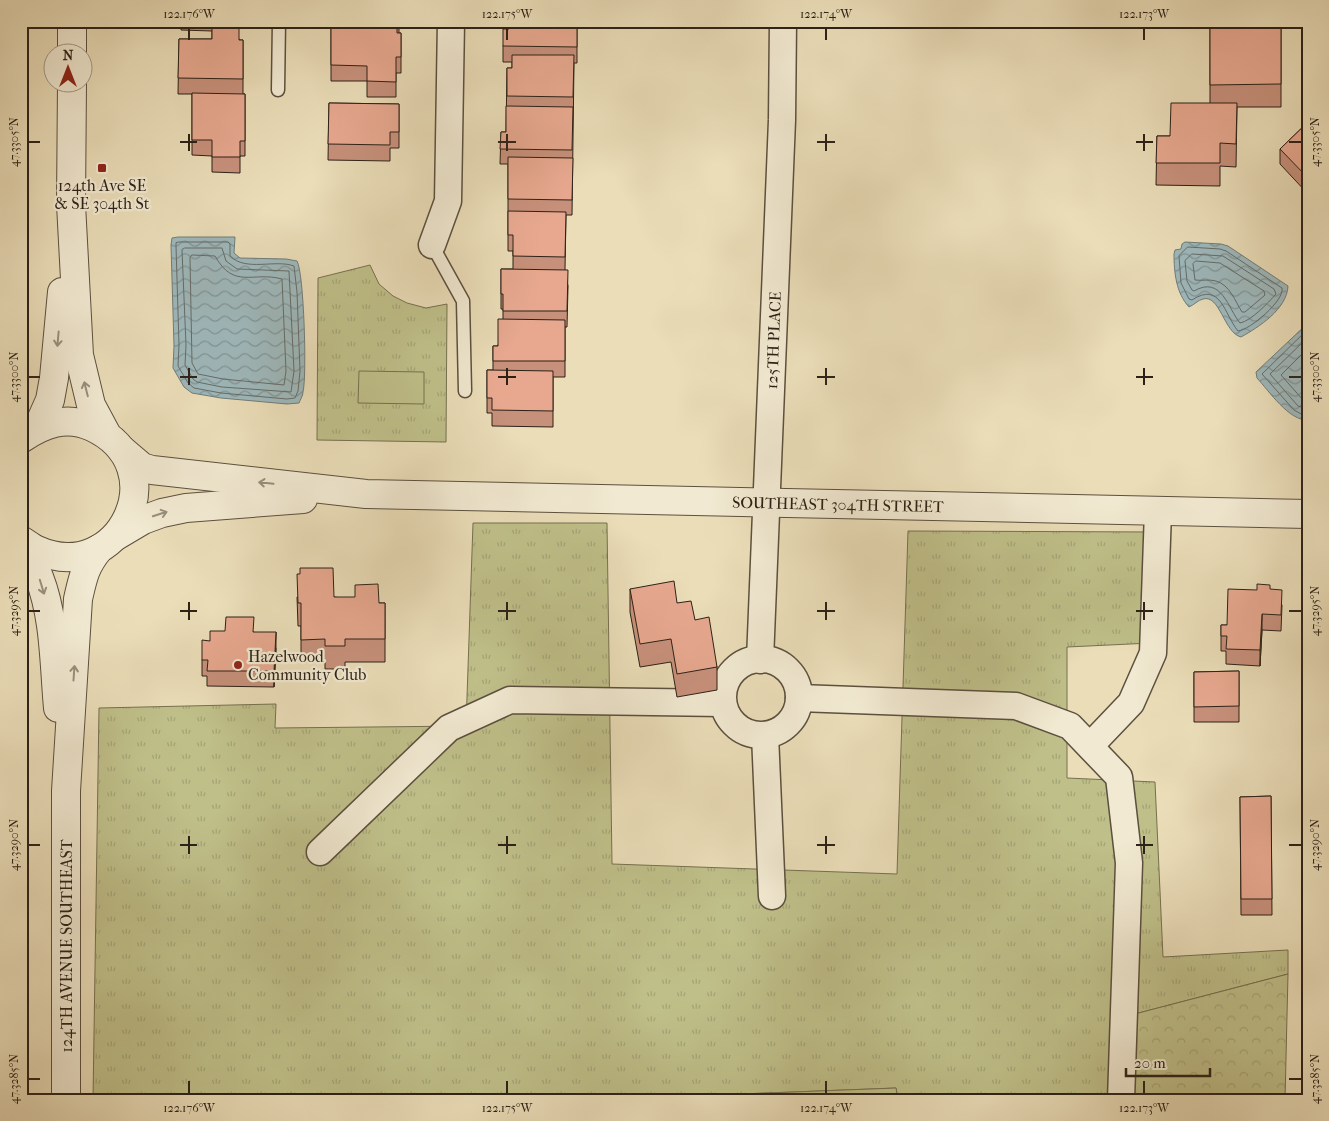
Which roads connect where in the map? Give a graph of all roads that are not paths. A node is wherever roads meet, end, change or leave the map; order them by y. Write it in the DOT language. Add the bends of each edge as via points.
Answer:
graph roads {
  1 [pos="72,21"];
  2 [pos="279,21"];
  3 [pos="451,21"];
  4 [pos="783,21"];
  5 [pos="72,42"];
  6 [pos="278,90"];
  7 [pos="72,92"];
  8 [pos="71,204"];
  9 [pos="432,245"];
  10 [pos="465,391"];
  11 [pos="30,433"];
  12 [pos="114,442"];
  13 [pos="366,494"];
  14 [pos="766,503"];
  15 [pos="1158,511"];
  16 [pos="1308,514"];
  17 [pos="21,541"];
  18 [pos="108,542"];
  19 [pos="760,660"];
  20 [pos="799,698"];
  21 [pos="723,703"];
  22 [pos="765,735"];
  23 [pos="1090,746"];
  24 [pos="66,791"];
  25 [pos="320,852"];
  26 [pos="772,896"];
  27 [pos="66,1100"];
  28 [pos="1122,1100"];
  1 -- 5 [label="street"];
  2 -- 6 [label="lane"];
  3 -- 9 [label="street" via="448,201"];
  4 -- 14 [label="street, 125TH PLACE"];
  7 -- 8 [label="street"];
  8 -- 11 [label="street, one-way" via="54,378 50,400"];
  12 -- 8 [label="street, one-way" via="91,405 79,355"];
  9 -- 10 [label="lane" via="463,301"];
  11 -- 12 [label="street" via="61,421 84,424"];
  13 -- 12 [label="street, SOUTHEAST 304TH STREET, one-way" via="152,470 142,467"];
  12 -- 18 [label="street, 124TH AVENUE SOUTHEAST" via="132,470 135,494 129,516"];
  13 -- 14 [label="street, SOUTHEAST 304TH STREET"];
  18 -- 13 [label="street, SOUTHEAST 304TH STREET, one-way" via="143,520 186,508"];
  14 -- 15 [label="street, SOUTHEAST 304TH STREET"];
  14 -- 19 [label="street, 125TH PLACE"];
  15 -- 16 [label="street, SOUTHEAST 304TH STREET"];
  15 -- 23 [label="street" via="1153,653 1131,703"];
  17 -- 18 [label="street" via="36,550 57,556 79,556"];
  17 -- 24 [label="street, 124TH AVENUE SOUTHEAST, one-way" via="39,577 50,622"];
  24 -- 18 [label="street, 124TH AVENUE SOUTHEAST, one-way" via="78,599 88,563"];
  19 -- 20 [label="street" via="772,661 787,671 797,686"];
  19 -- 21 [label="street" via="736,668 723,690"];
  20 -- 22 [label="street" via="791,720 782,729"];
  20 -- 23 [label="street" via="1016,706 1070,726"];
  21 -- 22 [label="street" via="735,726 746,733"];
  21 -- 25 [label="street" via="510,700 449,728"];
  22 -- 26 [label="street"];
  23 -- 28 [label="street" via="1119,777 1129,862"];
  24 -- 27 [label="street, 124TH AVENUE SOUTHEAST"];
}
